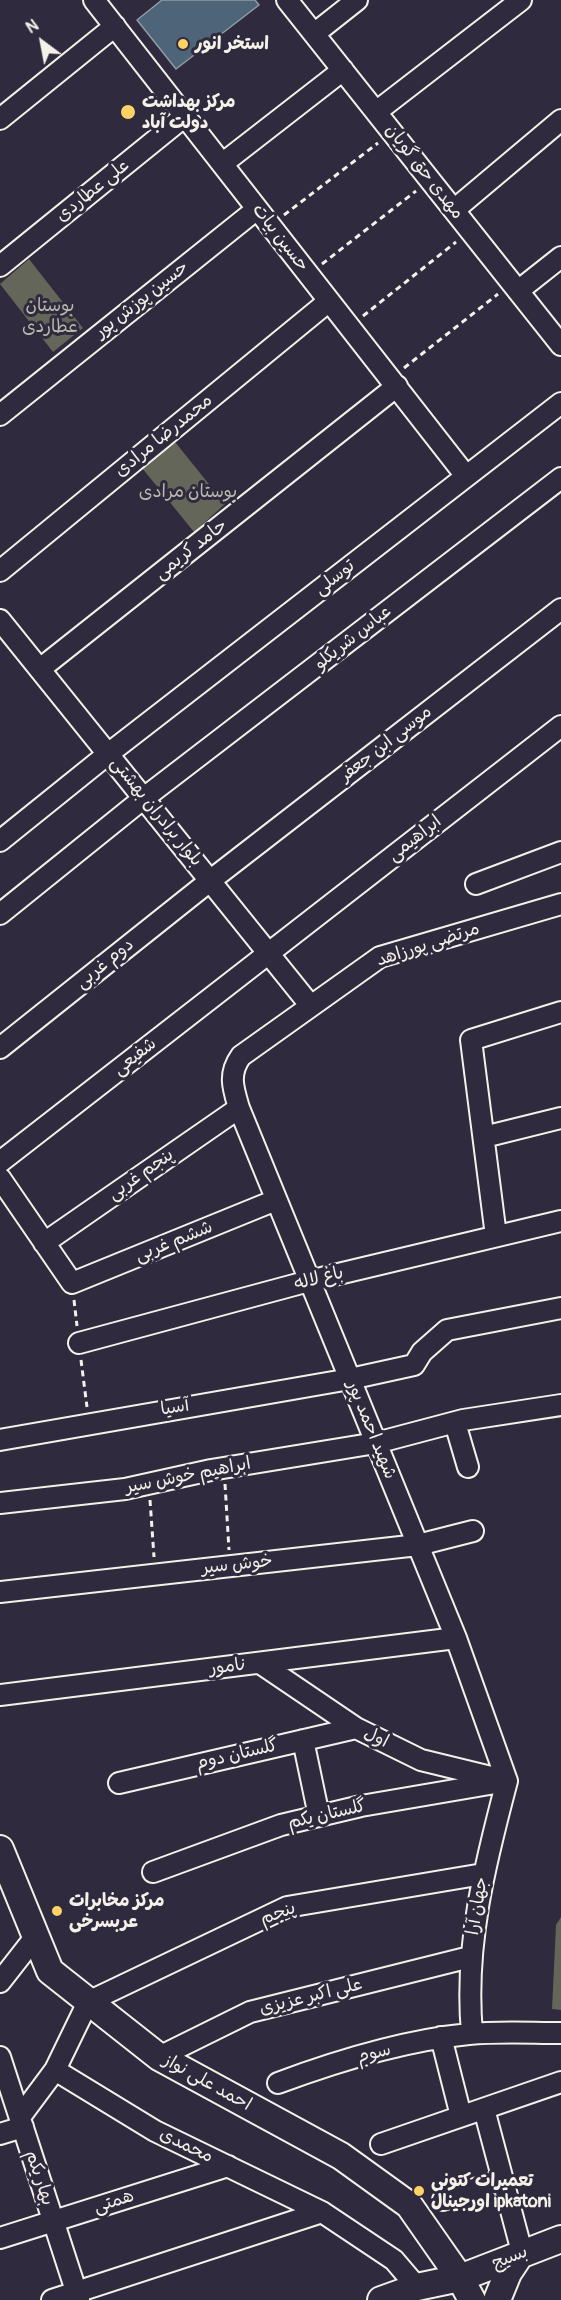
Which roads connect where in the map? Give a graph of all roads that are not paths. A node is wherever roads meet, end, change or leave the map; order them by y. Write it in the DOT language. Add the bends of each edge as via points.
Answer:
graph roads {
  1 [pos="94,0"];
  2 [pos="287,0"];
  3 [pos="357,0"];
  4 [pos="521,0"];
  5 [pos="115,27"];
  6 [pos="314,34"];
  7 [pos="343,70"];
  8 [pos="376,112"];
  9 [pos="185,116"];
  10 [pos="0,119"];
  11 [pos="561,120"];
  12 [pos="222,164"];
  13 [pos="257,209"];
  14 [pos="454,210"];
  15 [pos="561,257"];
  16 [pos="0,266"];
  17 [pos="515,287"];
  18 [pos="329,301"];
  19 [pos="561,345"];
  20 [pos="394,382"];
  21 [pos="561,403"];
  22 [pos="0,415"];
  23 [pos="466,476"];
  24 [pos="561,478"];
  25 [pos="0,571"];
  26 [pos="561,609"];
  27 [pos="0,620"];
  28 [pos="40,669"];
  29 [pos="561,726"];
  30 [pos="108,754"];
  31 [pos="144,798"];
  32 [pos="561,840"];
  33 [pos="0,841"];
  34 [pos="561,852"];
  35 [pos="531,863"];
  36 [pos="211,880"];
  37 [pos="476,884"];
  38 [pos="561,904"];
  39 [pos="0,914"];
  40 [pos="269,952"];
  41 [pos="310,1005"];
  42 [pos="561,1012"];
  43 [pos="0,1048"];
  44 [pos="231,1081"];
  45 [pos="239,1108"];
  46 [pos="561,1118"];
  47 [pos="484,1137"];
  48 [pos="0,1161"];
  49 [pos="0,1178"];
  50 [pos="276,1200"];
  51 [pos="561,1221"];
  52 [pos="496,1236"];
  53 [pos="44,1243"];
  54 [pos="309,1281"];
  55 [pos="561,1308"];
  56 [pos="79,1343"];
  57 [pos="350,1379"];
  58 [pos="561,1405"];
  59 [pos="455,1423"];
  60 [pos="0,1440"];
  61 [pos="376,1443"];
  62 [pos="468,1467"];
  63 [pos="0,1503"];
  64 [pos="473,1531"];
  65 [pos="418,1545"];
  66 [pos="0,1592"];
  67 [pos="456,1638"];
  68 [pos="260,1663"];
  69 [pos="0,1695"];
  70 [pos="356,1728"];
  71 [pos="303,1740"];
  72 [pos="507,1780"];
  73 [pos="119,1783"];
  74 [pos="319,1816"];
  75 [pos="0,1849"];
  76 [pos="153,1872"];
  77 [pos="483,1874"];
  78 [pos="36,1936"];
  79 [pos="470,1957"];
  80 [pos="0,1982"];
  81 [pos="88,2002"];
  82 [pos="561,2033"];
  83 [pos="472,2034"];
  84 [pos="441,2037"];
  85 [pos="0,2057"];
  86 [pos="159,2057"];
  87 [pos="55,2070"];
  88 [pos="561,2082"];
  89 [pos="278,2083"];
  90 [pos="484,2109"];
  91 [pos="461,2116"];
  92 [pos="21,2122"];
  93 [pos="0,2134"];
  94 [pos="381,2144"];
  95 [pos="228,2166"];
  96 [pos="503,2179"];
  97 [pos="443,2200"];
  98 [pos="322,2212"];
  99 [pos="53,2221"];
  100 [pos="0,2238"];
  101 [pos="561,2239"];
  102 [pos="522,2252"];
  103 [pos="417,2287"];
  104 [pos="466,2289"];
  105 [pos="78,2296"];
  106 [pos="52,2300"];
  107 [pos="381,2300"];
  108 [pos="497,2300"];
  1 -- 5 [label="street, حسین بیات"];
  2 -- 6 [label="street, مهدی حق گویان"];
  3 -- 6 [label="street"];
  4 -- 8 [label="street"];
  5 -- 9 [label="street, حسین بیات"];
  5 -- 10 [label="street"];
  6 -- 7 [label="street, مهدی حق گویان"];
  7 -- 8 [label="street, مهدی حق گویان"];
  7 -- 12 [label="street"];
  8 -- 14 [label="street, مهدی حق گویان"];
  9 -- 12 [label="street, حسین بیات"];
  9 -- 16 [label="street, علی عطاردی"];
  11 -- 14 [label="street"];
  12 -- 13 [label="street, حسین بیات"];
  13 -- 18 [label="street, حسین بیات"];
  13 -- 22 [label="street, حسین پوزش پور"];
  14 -- 17 [label="street, مهدی حق گویان"];
  15 -- 17 [label="street"];
  17 -- 19 [label="street, مهدی حق گویان"];
  18 -- 20 [label="street, حسین بیات"];
  18 -- 25 [label="street, محمدرضا مرادی"];
  20 -- 23 [label="street, حسین بیات"];
  20 -- 28 [label="street, حامد کریمی"];
  21 -- 23 [label="street, توسلی"];
  23 -- 30 [label="street, توسلی"];
  24 -- 31 [label="street, عباس شریکلو"];
  26 -- 36 [label="street, موسی ابن جعفر"];
  27 -- 28 [label="street, بلوار برادران بهشتی"];
  28 -- 30 [label="street, بلوار برادران بهشتی"];
  29 -- 40 [label="street, ابراهیمی"];
  30 -- 31 [label="street, بلوار برادران بهشتی"];
  30 -- 33 [label="street, توسلی"];
  31 -- 36 [label="street, بلوار برادران بهشتی"];
  31 -- 39 [label="street, عباس شریکلو"];
  32 -- 35 [label="street"];
  34 -- 35 [label="street"];
  35 -- 37 [label="street"];
  36 -- 40 [label="street, بلوار برادران بهشتی"];
  36 -- 43 [label="street, دوم غربی"];
  38 -- 41 [label="street, مرتضی پورزاهد" via="380,957"];
  40 -- 41 [label="street, بلوار برادران بهشتی"];
  40 -- 48 [label="street, شفیعی"];
  41 -- 44 [label="street, مرتضی پورزاهد" via="241,1056 234,1065"];
  42 -- 47 [label="street" via="471,1040"];
  44 -- 45 [label="street, شهید احمد پور"];
  45 -- 50 [label="street, شهید احمد پور"];
  45 -- 53 [label="street, پنجم غربی"];
  46 -- 47 [label="street"];
  47 -- 52 [label="street"];
  49 -- 53 [label="street"];
  50 -- 53 [label="street, ششم غربی" via="72,1283"];
  50 -- 54 [label="street, شهید احمد پور"];
  51 -- 52 [label="street, باغ لاله"];
  52 -- 54 [label="street, باغ لاله"];
  54 -- 56 [label="street, باغ لاله"];
  54 -- 57 [label="street, شهید احمد پور"];
  55 -- 57 [label="street, آسیا" via="447,1330 422,1352 414,1365"];
  57 -- 60 [label="street, آسیا"];
  57 -- 61 [label="street, شهید احمد پور"];
  58 -- 59 [label="street, ابراهیم خوش سیر"];
  59 -- 61 [label="street, ابراهیم خوش سیر"];
  59 -- 62 [label="street"];
  61 -- 63 [label="street, ابراهیم خوش سیر" via="224,1467 125,1489"];
  61 -- 65 [label="street, شهید احمد پور"];
  64 -- 65 [label="street, خوش سیر"];
  65 -- 66 [label="street, خوش سیر"];
  65 -- 67 [label="street, شهید احمد پور"];
  67 -- 68 [label="street, نامور"];
  67 -- 72 [label="street, شهید احمد پور"];
  68 -- 69 [label="street, نامور"];
  68 -- 70 [label="street, اول"];
  70 -- 71 [label="street, گلستان دوم"];
  70 -- 72 [label="street, اول" via="421,1760"];
  71 -- 73 [label="street, گلستان دوم"];
  71 -- 74 [label="street"];
  72 -- 74 [label="street, گلستان یکم"];
  72 -- 77 [label="street, جهان آرا"];
  74 -- 76 [label="street, گلستان یکم"];
  75 -- 78 [label="main road, احمد علی نواز"];
  77 -- 79 [label="street, جهان آرا"];
  77 -- 81 [label="street, پنجم" via="287,1907"];
  78 -- 80 [label="street"];
  78 -- 81 [label="main road, احمد علی نواز" via="50,1971"];
  79 -- 83 [label="street, جهان آرا"];
  79 -- 86 [label="street, علی اکبر عزیزی" via="250,2012"];
  81 -- 86 [label="main road, احمد علی نواز"];
  81 -- 87 [label="street"];
  82 -- 83 [label="street, سوم"];
  83 -- 84 [label="street, سوم"];
  84 -- 89 [label="street, سوم" via="320,2067"];
  84 -- 91 [label="street"];
  85 -- 92 [label="street, بهار یکم"];
  86 -- 104 [label="main road, احمد علی نواز" via="341,2156 409,2205"];
  87 -- 92 [label="street"];
  87 -- 95 [label="street, محمدی" via="155,2131"];
  88 -- 90 [label="street"];
  90 -- 91 [label="street"];
  90 -- 96 [label="street"];
  91 -- 94 [label="street"];
  92 -- 93 [label="street"];
  92 -- 99 [label="street, بهار یکم"];
  95 -- 98 [label="street, محمدی"];
  95 -- 99 [label="street, همتی"];
  96 -- 97 [label="street"];
  96 -- 102 [label="street"];
  98 -- 103 [label="street, محمدی" via="393,2260"];
  98 -- 105 [label="street"];
  99 -- 100 [label="street, همتی"];
  99 -- 105 [label="street, بهار یکم"];
  101 -- 102 [label="main road, بسیج"];
  102 -- 104 [label="main road, بسیج"];
  102 -- 108 [label="main road" via="508,2272"];
  103 -- 104 [label="main road, بسیج"];
  103 -- 107 [label="main road, بسیج"];
  105 -- 106 [label="street"];
}
